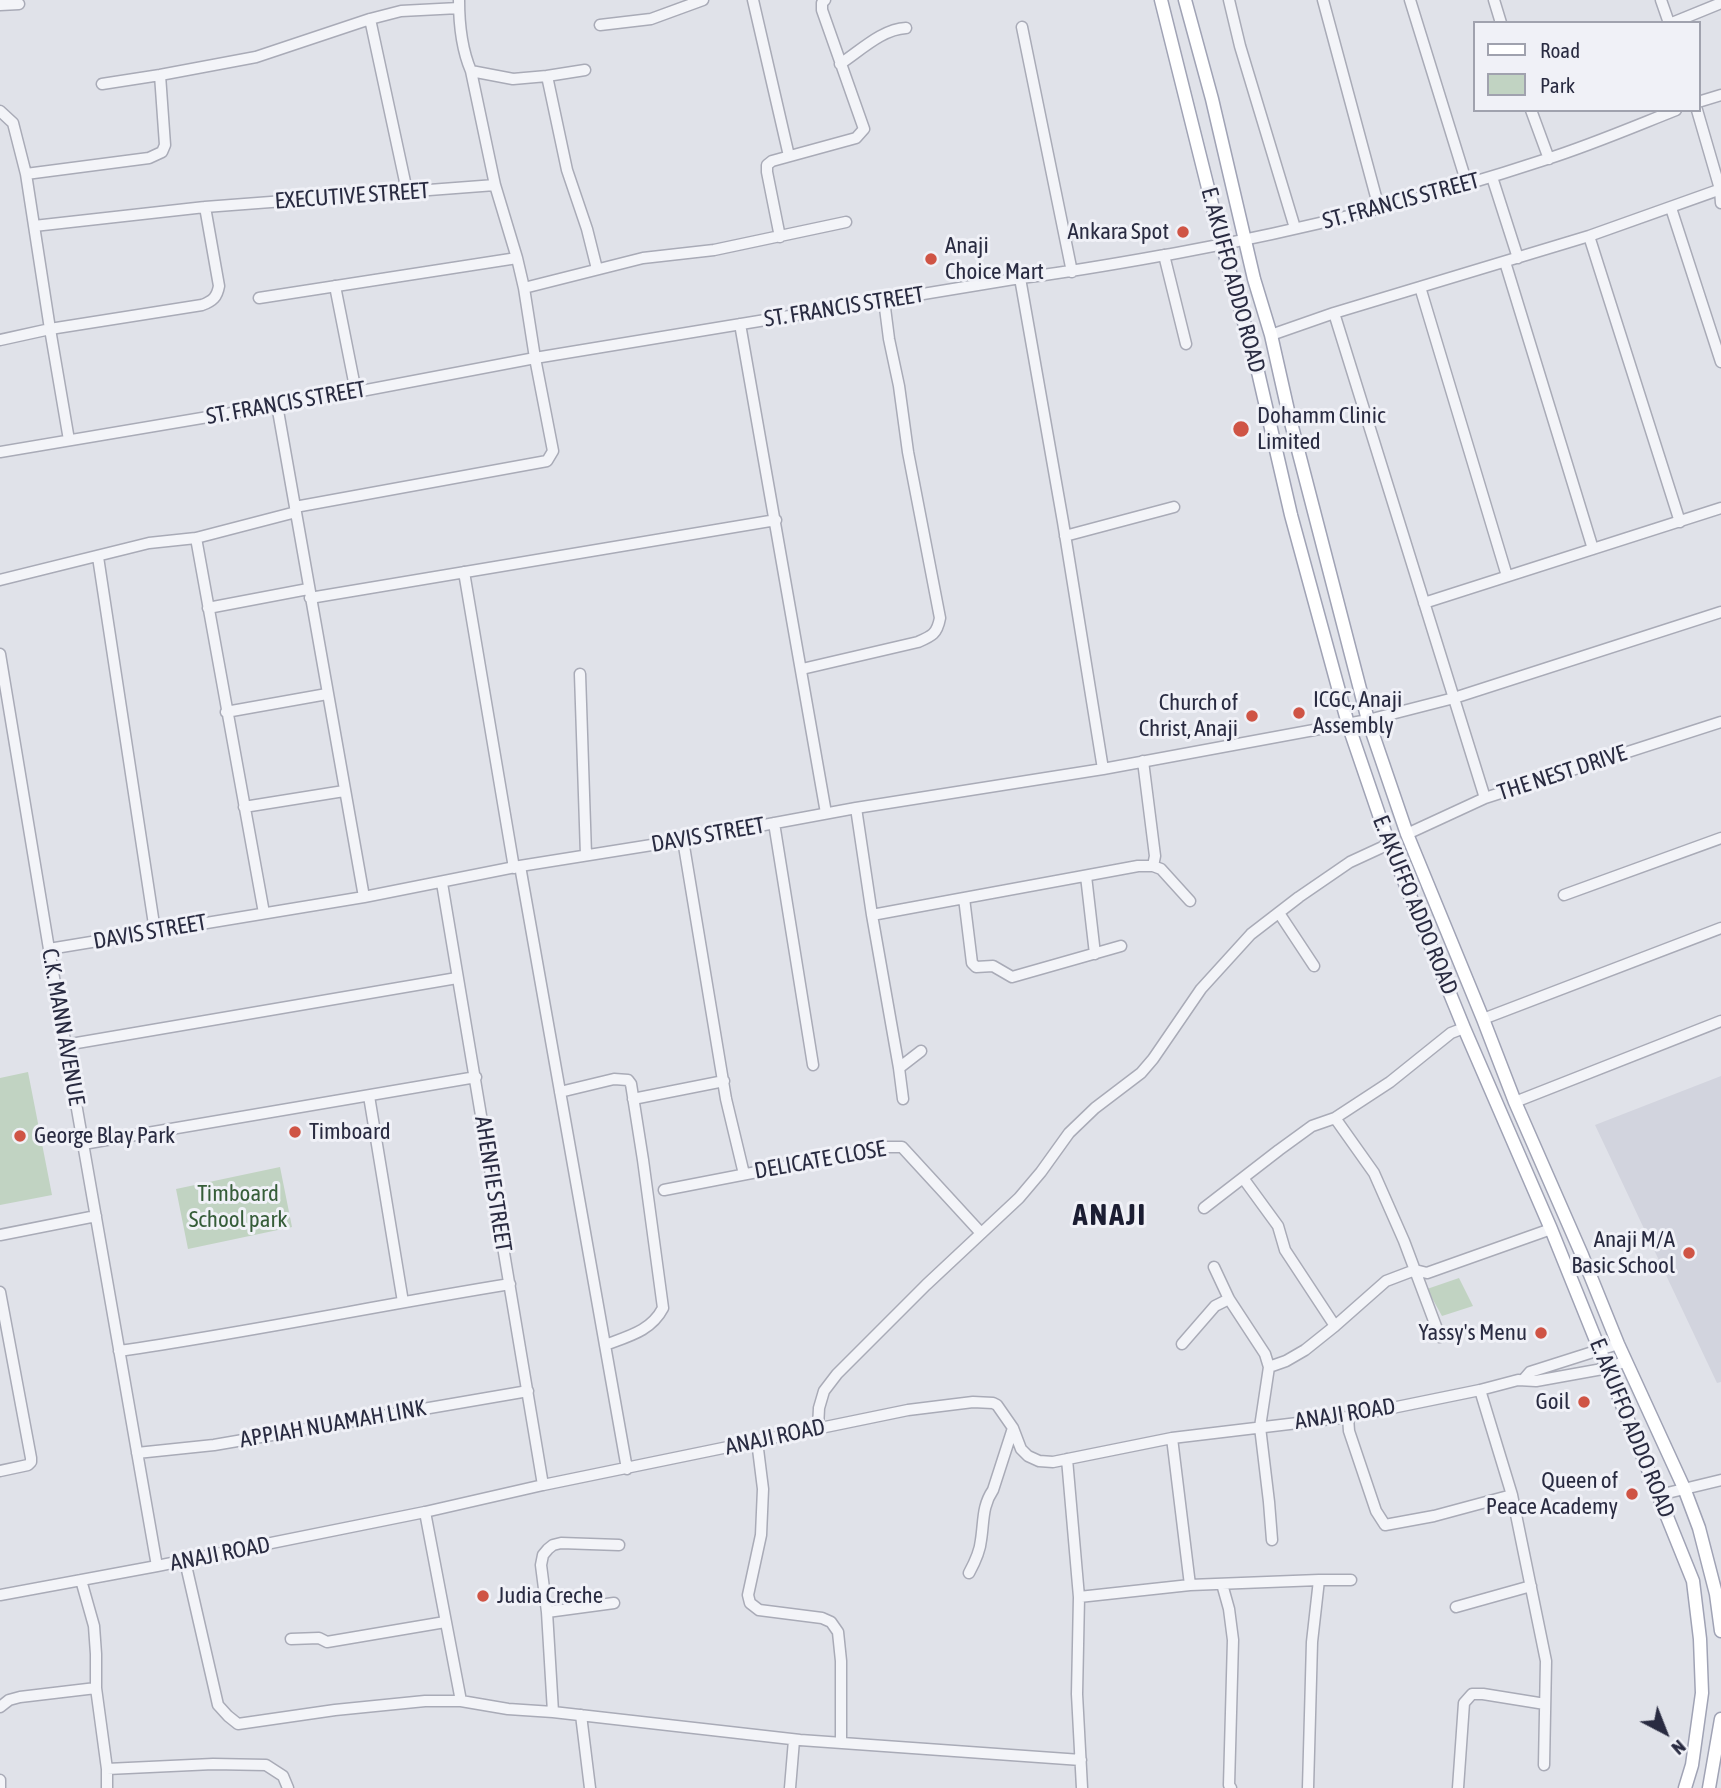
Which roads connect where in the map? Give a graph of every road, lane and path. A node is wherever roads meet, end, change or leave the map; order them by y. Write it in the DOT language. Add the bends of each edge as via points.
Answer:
graph roads {
  1 [pos="703,0"];
  2 [pos="753,0"];
  3 [pos="825,0"];
  4 [pos="1161,0"];
  5 [pos="1185,0"];
  6 [pos="1229,0"];
  7 [pos="1323,0"];
  8 [pos="1410,0"];
  9 [pos="1494,0"];
  10 [pos="1661,0"];
  11 [pos="1721,3"];
  12 [pos="19,4"];
  13 [pos="459,4"];
  14 [pos="0,5"];
  15 [pos="370,19"];
  16 [pos="1500,21"];
  17 [pos="1670,21"];
  18 [pos="1676,21"];
  19 [pos="600,25"];
  20 [pos="1022,27"];
  21 [pos="906,28"];
  22 [pos="840,64"];
  23 [pos="585,70"];
  24 [pos="471,71"];
  25 [pos="160,75"];
  26 [pos="547,76"];
  27 [pos="102,84"];
  28 [pos="1721,95"];
  29 [pos="1700,101"];
  30 [pos="0,111"];
  31 [pos="1532,112"];
  32 [pos="1671,112"];
  33 [pos="1698,112"];
  34 [pos="789,156"];
  35 [pos="1549,159"];
  36 [pos="26,174"];
  37 [pos="1492,177"];
  38 [pos="1467,184"];
  39 [pos="495,185"];
  40 [pos="1721,189"];
  41 [pos="407,191"];
  42 [pos="1721,203"];
  43 [pos="205,207"];
  44 [pos="1380,208"];
  45 [pos="1671,208"];
  46 [pos="845,222"];
  47 [pos="34,226"];
  48 [pos="1295,229"];
  49 [pos="1588,236"];
  50 [pos="780,237"];
  51 [pos="1245,240"];
  52 [pos="1222,244"];
  53 [pos="1164,255"];
  54 [pos="517,258"];
  55 [pos="1518,258"];
  56 [pos="1506,262"];
  57 [pos="597,269"];
  58 [pos="1072,272"];
  59 [pos="1020,278"];
  60 [pos="335,286"];
  61 [pos="1420,287"];
  62 [pos="524,288"];
  63 [pos="258,298"];
  64 [pos="884,300"];
  65 [pos="1334,313"];
  66 [pos="740,324"];
  67 [pos="50,329"];
  68 [pos="1271,335"];
  69 [pos="0,340"];
  70 [pos="1186,344"];
  71 [pos="534,358"];
  72 [pos="1721,362"];
  73 [pos="356,392"];
  74 [pos="277,405"];
  75 [pos="69,440"];
  76 [pos="0,452"];
  77 [pos="1174,507"];
  78 [pos="1721,509"];
  79 [pos="295,510"];
  80 [pos="776,520"];
  81 [pos="1680,522"];
  82 [pos="1065,536"];
  83 [pos="195,538"];
  84 [pos="1593,549"];
  85 [pos="98,557"];
  86 [pos="464,572"];
  87 [pos="1507,576"];
  88 [pos="0,580"];
  89 [pos="309,594"];
  90 [pos="1424,603"];
  91 [pos="208,608"];
  92 [pos="1721,612"];
  93 [pos="0,654"];
  94 [pos="802,669"];
  95 [pos="580,674"];
  96 [pos="327,694"];
  97 [pos="1454,698"];
  98 [pos="226,712"];
  99 [pos="1368,720"];
  100 [pos="1721,722"];
  101 [pos="1349,724"];
  102 [pos="1143,761"];
  103 [pos="1102,769"];
  104 [pos="344,791"];
  105 [pos="1485,798"];
  106 [pos="244,807"];
  107 [pos="856,808"];
  108 [pos="827,813"];
  109 [pos="774,823"];
  110 [pos="1407,834"];
  111 [pos="1721,838"];
  112 [pos="683,840"];
  113 [pos="1389,844"];
  114 [pos="586,855"];
  115 [pos="1153,866"];
  116 [pos="517,867"];
  117 [pos="1086,876"];
  118 [pos="442,883"];
  119 [pos="1564,895"];
  120 [pos="364,897"];
  121 [pos="964,898"];
  122 [pos="1190,901"];
  123 [pos="264,913"];
  124 [pos="1279,913"];
  125 [pos="872,915"];
  126 [pos="1721,928"];
  127 [pos="155,931"];
  128 [pos="1121,946"];
  129 [pos="49,949"];
  130 [pos="1095,954"];
  131 [pos="1314,966"];
  132 [pos="457,978"];
  133 [pos="1483,1019"];
  134 [pos="1721,1021"];
  135 [pos="1464,1028"];
  136 [pos="65,1045"];
  137 [pos="921,1051"];
  138 [pos="813,1065"];
  139 [pos="899,1068"];
  140 [pos="476,1077"];
  141 [pos="724,1081"];
  142 [pos="560,1092"];
  143 [pos="369,1096"];
  144 [pos="633,1099"];
  145 [pos="903,1099"];
  146 [pos="1515,1102"];
  147 [pos="1335,1118"];
  148 [pos="83,1144"];
  149 [pos="744,1174"];
  150 [pos="1243,1178"];
  151 [pos="664,1190"];
  152 [pos="1204,1208"];
  153 [pos="96,1216"];
  154 [pos="1551,1228"];
  155 [pos="981,1234"];
  156 [pos="0,1235"];
  157 [pos="1214,1267"];
  158 [pos="1415,1270"];
  159 [pos="510,1284"];
  160 [pos="0,1292"];
  161 [pos="1229,1299"];
  162 [pos="403,1302"];
  163 [pos="1335,1326"];
  164 [pos="1440,1337"];
  165 [pos="1182,1344"];
  166 [pos="1618,1344"];
  167 [pos="605,1345"];
  168 [pos="1600,1349"];
  169 [pos="119,1351"];
  170 [pos="1626,1361"];
  171 [pos="1269,1367"];
  172 [pos="1608,1368"];
  173 [pos="1524,1379"];
  174 [pos="1480,1390"];
  175 [pos="528,1391"];
  176 [pos="1348,1417"];
  177 [pos="1260,1427"];
  178 [pos="818,1428"];
  179 [pos="1013,1428"];
  180 [pos="1172,1438"];
  181 [pos="757,1441"];
  182 [pos="137,1452"];
  183 [pos="1067,1459"];
  184 [pos="627,1469"];
  185 [pos="0,1471"];
  186 [pos="1721,1480"];
  187 [pos="543,1485"];
  188 [pos="1684,1489"];
  189 [pos="1512,1495"];
  190 [pos="1659,1496"];
  191 [pos="425,1513"];
  192 [pos="1272,1540"];
  193 [pos="619,1545"];
  194 [pos="185,1561"];
  195 [pos="157,1566"];
  196 [pos="969,1573"];
  197 [pos="81,1580"];
  198 [pos="1319,1580"];
  199 [pos="1351,1580"];
  200 [pos="1222,1584"];
  201 [pos="1189,1585"];
  202 [pos="1531,1586"];
  203 [pos="0,1595"];
  204 [pos="1079,1597"];
  205 [pos="614,1603"];
  206 [pos="1456,1607"];
  207 [pos="547,1612"];
  208 [pos="445,1622"];
  209 [pos="1721,1631"];
  210 [pos="291,1639"];
  211 [pos="96,1688"];
  212 [pos="461,1701"];
  213 [pos="1545,1704"];
  214 [pos="0,1707"];
  215 [pos="553,1712"];
  216 [pos="581,1715"];
  217 [pos="1721,1719"];
  218 [pos="794,1740"];
  219 [pos="841,1743"];
  220 [pos="1081,1760"];
  221 [pos="1544,1765"];
  222 [pos="107,1769"];
  223 [pos="0,1780"];
  224 [pos="1,1788"];
  225 [pos="107,1788"];
  226 [pos="288,1788"];
  227 [pos="590,1788"];
  228 [pos="790,1788"];
  229 [pos="1082,1788"];
  230 [pos="1231,1788"];
  231 [pos="1308,1788"];
  232 [pos="1458,1788"];
  233 [pos="1685,1788"];
  234 [pos="1709,1788"];
  1 -- 19 [label="street" via="651,19"];
  2 -- 34 [label="street"];
  3 -- 22 [label="street" via="822,10"];
  4 -- 52 [label="main road, E. AKUFFO ADDO ROAD"];
  5 -- 51 [label="main road, E. AKUFFO ADDO ROAD"];
  6 -- 48 [label="street"];
  7 -- 44 [label="street"];
  8 -- 38 [label="street"];
  9 -- 16 [label="street"];
  10 -- 17 [label="street"];
  11 -- 18 [label="street"];
  12 -- 14 [label="street"];
  13 -- 15 [label="street"];
  13 -- 24 [label="street"];
  15 -- 25 [label="street" via="256,57"];
  15 -- 41 [label="street"];
  20 -- 58 [label="street"];
  21 -- 22 [label="street" via="888,32"];
  22 -- 34 [label="street" via="864,129 856,138"];
  23 -- 26 [label="street"];
  24 -- 26 [label="street" via="513,79"];
  24 -- 39 [label="street"];
  25 -- 27 [label="street"];
  25 -- 36 [label="street" via="163,152 149,158"];
  26 -- 57 [label="street" via="567,170"];
  28 -- 29 [label="street"];
  30 -- 36 [label="street" via="13,123"];
  31 -- 35 [label="street"];
  32 -- 35 [label="street, ST. FRANCIS STREET"];
  33 -- 40 [label="street"];
  34 -- 50 [label="street" via="767,165"];
  35 -- 37 [label="street, ST. FRANCIS STREET"];
  36 -- 47 [label="street"];
  37 -- 38 [label="street, ST. FRANCIS STREET"];
  37 -- 55 [label="street"];
  38 -- 44 [label="street, ST. FRANCIS STREET"];
  39 -- 41 [label="street, EXECUTIVE STREET"];
  39 -- 54 [label="street"];
  40 -- 42 [label="street"];
  40 -- 45 [label="street"];
  41 -- 43 [label="street, EXECUTIVE STREET"];
  43 -- 47 [label="street, EXECUTIVE STREET"];
  43 -- 67 [label="street" via="219,286 211,302"];
  44 -- 48 [label="street, ST. FRANCIS STREET"];
  45 -- 49 [label="street"];
  45 -- 72 [label="street"];
  46 -- 50 [label="street"];
  47 -- 67 [label="street"];
  48 -- 51 [label="street, ST. FRANCIS STREET"];
  49 -- 55 [label="street"];
  49 -- 81 [label="street"];
  50 -- 57 [label="street"];
  51 -- 52 [label="street, ST. FRANCIS STREET"];
  51 -- 68 [label="main road, E. AKUFFO ADDO ROAD"];
  52 -- 53 [label="street, ST. FRANCIS STREET"];
  52 -- 101 [label="main road, E. AKUFFO ADDO ROAD"];
  53 -- 58 [label="street, ST. FRANCIS STREET"];
  53 -- 70 [label="street"];
  54 -- 60 [label="street"];
  54 -- 62 [label="street"];
  55 -- 56 [label="street"];
  56 -- 61 [label="street"];
  56 -- 84 [label="street"];
  57 -- 62 [label="street"];
  58 -- 59 [label="street, ST. FRANCIS STREET"];
  59 -- 64 [label="street, ST. FRANCIS STREET"];
  59 -- 82 [label="street"];
  60 -- 63 [label="street"];
  60 -- 73 [label="street"];
  61 -- 65 [label="street"];
  61 -- 87 [label="street"];
  62 -- 71 [label="street"];
  64 -- 66 [label="street, ST. FRANCIS STREET"];
  64 -- 94 [label="street" via="940,618 938,628 918,642"];
  65 -- 68 [label="street"];
  65 -- 90 [label="street"];
  66 -- 71 [label="street, ST. FRANCIS STREET"];
  66 -- 80 [label="street"];
  67 -- 69 [label="street"];
  67 -- 75 [label="street"];
  68 -- 99 [label="main road, E. AKUFFO ADDO ROAD"];
  71 -- 73 [label="street, ST. FRANCIS STREET"];
  71 -- 79 [label="street" via="552,451 547,461"];
  73 -- 74 [label="street, ST. FRANCIS STREET"];
  74 -- 75 [label="street, ST. FRANCIS STREET"];
  74 -- 79 [label="street"];
  75 -- 76 [label="street, ST. FRANCIS STREET"];
  77 -- 82 [label="street"];
  78 -- 81 [label="street"];
  79 -- 83 [label="street"];
  79 -- 89 [label="street"];
  80 -- 86 [label="street"];
  80 -- 94 [label="street"];
  81 -- 84 [label="street"];
  82 -- 103 [label="street"];
  83 -- 85 [label="street" via="149,543"];
  83 -- 91 [label="street"];
  84 -- 87 [label="street"];
  85 -- 88 [label="street"];
  85 -- 127 [label="street"];
  86 -- 89 [label="street"];
  86 -- 116 [label="street"];
  87 -- 90 [label="street"];
  89 -- 91 [label="street"];
  89 -- 96 [label="street"];
  90 -- 97 [label="street"];
  91 -- 98 [label="street"];
  92 -- 97 [label="street, DAVIS STREET"];
  93 -- 129 [label="street, C.K. MANN AVENUE"];
  94 -- 108 [label="street"];
  95 -- 114 [label="street"];
  96 -- 98 [label="street"];
  96 -- 104 [label="street"];
  97 -- 99 [label="street, DAVIS STREET"];
  97 -- 105 [label="street"];
  98 -- 106 [label="street"];
  99 -- 101 [label="street, DAVIS STREET"];
  99 -- 110 [label="main road, E. AKUFFO ADDO ROAD"];
  100 -- 105 [label="street, THE NEST DRIVE"];
  101 -- 102 [label="street, DAVIS STREET"];
  101 -- 113 [label="main road, E. AKUFFO ADDO ROAD"];
  102 -- 103 [label="street, DAVIS STREET"];
  102 -- 115 [label="street"];
  103 -- 107 [label="street, DAVIS STREET"];
  104 -- 106 [label="street"];
  104 -- 120 [label="street"];
  105 -- 110 [label="street, THE NEST DRIVE"];
  106 -- 123 [label="street"];
  107 -- 108 [label="street, DAVIS STREET"];
  107 -- 125 [label="street"];
  108 -- 109 [label="street, DAVIS STREET"];
  109 -- 112 [label="street, DAVIS STREET"];
  109 -- 138 [label="street"];
  110 -- 133 [label="main road, E. AKUFFO ADDO ROAD"];
  111 -- 119 [label="street"];
  112 -- 114 [label="street, DAVIS STREET"];
  112 -- 141 [label="street"];
  113 -- 124 [label="street" via="1350,862"];
  113 -- 135 [label="main road, E. AKUFFO ADDO ROAD"];
  114 -- 116 [label="street, DAVIS STREET"];
  115 -- 117 [label="street"];
  115 -- 122 [label="street"];
  116 -- 118 [label="street, DAVIS STREET"];
  116 -- 142 [label="street"];
  117 -- 121 [label="street"];
  117 -- 130 [label="street"];
  118 -- 120 [label="street, DAVIS STREET"];
  118 -- 132 [label="street, AHENFIE STREET"];
  120 -- 123 [label="street, DAVIS STREET"];
  121 -- 125 [label="street"];
  121 -- 130 [label="street" via="976,967 993,966 1012,977"];
  123 -- 127 [label="street, DAVIS STREET"];
  124 -- 131 [label="street"];
  124 -- 155 [label="street" via="1251,934 1201,989 1141,1073 1069,1133 1041,1172"];
  125 -- 139 [label="street"];
  126 -- 133 [label="street"];
  127 -- 129 [label="street, DAVIS STREET"];
  128 -- 130 [label="street"];
  129 -- 136 [label="street, C.K. MANN AVENUE"];
  132 -- 136 [label="street"];
  132 -- 140 [label="street, AHENFIE STREET"];
  133 -- 146 [label="main road, E. AKUFFO ADDO ROAD"];
  134 -- 146 [label="street"];
  135 -- 147 [label="street"];
  135 -- 154 [label="main road, E. AKUFFO ADDO ROAD"];
  136 -- 148 [label="street, C.K. MANN AVENUE"];
  137 -- 139 [label="street"];
  139 -- 145 [label="street"];
  140 -- 143 [label="street"];
  140 -- 159 [label="street, AHENFIE STREET"];
  141 -- 144 [label="street"];
  141 -- 149 [label="street"];
  142 -- 144 [label="street" via="628,1080"];
  142 -- 167 [label="street"];
  143 -- 148 [label="street"];
  143 -- 162 [label="street"];
  144 -- 167 [label="street" via="663,1308 657,1319 640,1331"];
  146 -- 166 [label="main road, E. AKUFFO ADDO ROAD"];
  147 -- 150 [label="street" via="1312,1126"];
  147 -- 158 [label="street" via="1374,1173"];
  148 -- 153 [label="street, C.K. MANN AVENUE"];
  149 -- 151 [label="street, DELICATE CLOSE"];
  149 -- 155 [label="street, DELICATE CLOSE" via="902,1147"];
  150 -- 152 [label="street"];
  150 -- 163 [label="street" via="1278,1226 1285,1250"];
  153 -- 156 [label="street"];
  153 -- 169 [label="street, C.K. MANN AVENUE"];
  154 -- 158 [label="street" via="1427,1273"];
  154 -- 168 [label="main road, E. AKUFFO ADDO ROAD"];
  155 -- 178 [label="street" via="837,1374 824,1391"];
  157 -- 161 [label="street"];
  158 -- 163 [label="street" via="1386,1281"];
  158 -- 164 [label="street"];
  159 -- 162 [label="street"];
  159 -- 175 [label="street, AHENFIE STREET"];
  160 -- 185 [label="street" via="30,1462"];
  161 -- 165 [label="street" via="1215,1306"];
  161 -- 171 [label="street"];
  162 -- 169 [label="street"];
  163 -- 171 [label="street" via="1304,1350"];
  166 -- 168 [label="street, ANAJI ROAD"];
  166 -- 170 [label="main road, E. AKUFFO ADDO ROAD"];
  167 -- 184 [label="street"];
  168 -- 172 [label="main road, E. AKUFFO ADDO ROAD"];
  168 -- 173 [label="street, ANAJI ROAD"];
  169 -- 182 [label="street, C.K. MANN AVENUE"];
  170 -- 172 [label="street, ANAJI ROAD"];
  170 -- 188 [label="main road, E. AKUFFO ADDO ROAD"];
  171 -- 177 [label="street"];
  172 -- 173 [label="street, ANAJI ROAD" via="1544,1380"];
  172 -- 190 [label="main road, E. AKUFFO ADDO ROAD"];
  173 -- 174 [label="street, ANAJI ROAD"];
  174 -- 176 [label="street, ANAJI ROAD"];
  174 -- 189 [label="street"];
  175 -- 182 [label="street, APPIAH NUAMAH LINK" via="214,1445"];
  175 -- 187 [label="street, AHENFIE STREET"];
  176 -- 177 [label="street, ANAJI ROAD"];
  176 -- 189 [label="street" via="1368,1488 1385,1525"];
  177 -- 180 [label="street, ANAJI ROAD"];
  177 -- 192 [label="street"];
  178 -- 179 [label="street, ANAJI ROAD" via="974,1402 997,1405"];
  178 -- 181 [label="street, ANAJI ROAD"];
  179 -- 183 [label="street, ANAJI ROAD" via="1028,1457 1053,1462"];
  179 -- 196 [label="street" via="987,1499 982,1537"];
  180 -- 183 [label="street, ANAJI ROAD"];
  180 -- 201 [label="street"];
  181 -- 184 [label="street, ANAJI ROAD"];
  181 -- 219 [label="street" via="763,1489 750,1603 759,1610 822,1618 838,1632"];
  182 -- 195 [label="street, C.K. MANN AVENUE"];
  183 -- 204 [label="street"];
  184 -- 187 [label="street, ANAJI ROAD"];
  186 -- 188 [label="street"];
  187 -- 191 [label="street, ANAJI ROAD"];
  188 -- 190 [label="street"];
  188 -- 209 [label="main road, E. AKUFFO ADDO ROAD" via="1716,1594"];
  189 -- 202 [label="street"];
  190 -- 233 [label="main road, E. AKUFFO ADDO ROAD" via="1693,1581 1700,1639 1702,1693"];
  191 -- 194 [label="street, ANAJI ROAD"];
  191 -- 208 [label="street"];
  193 -- 207 [label="street" via="561,1543 548,1549 541,1565"];
  194 -- 195 [label="street, ANAJI ROAD"];
  194 -- 212 [label="street" via="218,1705 238,1724 425,1701"];
  195 -- 197 [label="street, ANAJI ROAD"];
  197 -- 203 [label="street, ANAJI ROAD"];
  197 -- 211 [label="street" via="94,1626"];
  198 -- 199 [label="street"];
  198 -- 200 [label="street"];
  198 -- 231 [label="street" via="1312,1642"];
  200 -- 201 [label="street"];
  200 -- 230 [label="street" via="1233,1640"];
  201 -- 204 [label="street"];
  202 -- 206 [label="street"];
  202 -- 213 [label="street" via="1546,1661"];
  204 -- 220 [label="street"];
  205 -- 207 [label="street"];
  207 -- 215 [label="street"];
  208 -- 210 [label="street" via="327,1642"];
  208 -- 212 [label="street"];
  211 -- 214 [label="street" via="20,1697"];
  211 -- 222 [label="street"];
  212 -- 215 [label="street"];
  213 -- 221 [label="street"];
  213 -- 232 [label="street" via="1472,1694 1464,1703"];
  215 -- 216 [label="street"];
  216 -- 218 [label="street"];
  216 -- 227 [label="street"];
  217 -- 234 [label="main road"];
  218 -- 219 [label="street"];
  218 -- 228 [label="street"];
  219 -- 220 [label="street"];
  220 -- 229 [label="street"];
  222 -- 225 [label="street"];
  222 -- 226 [label="street" via="267,1765 283,1776"];
  223 -- 224 [label="street"];
}
